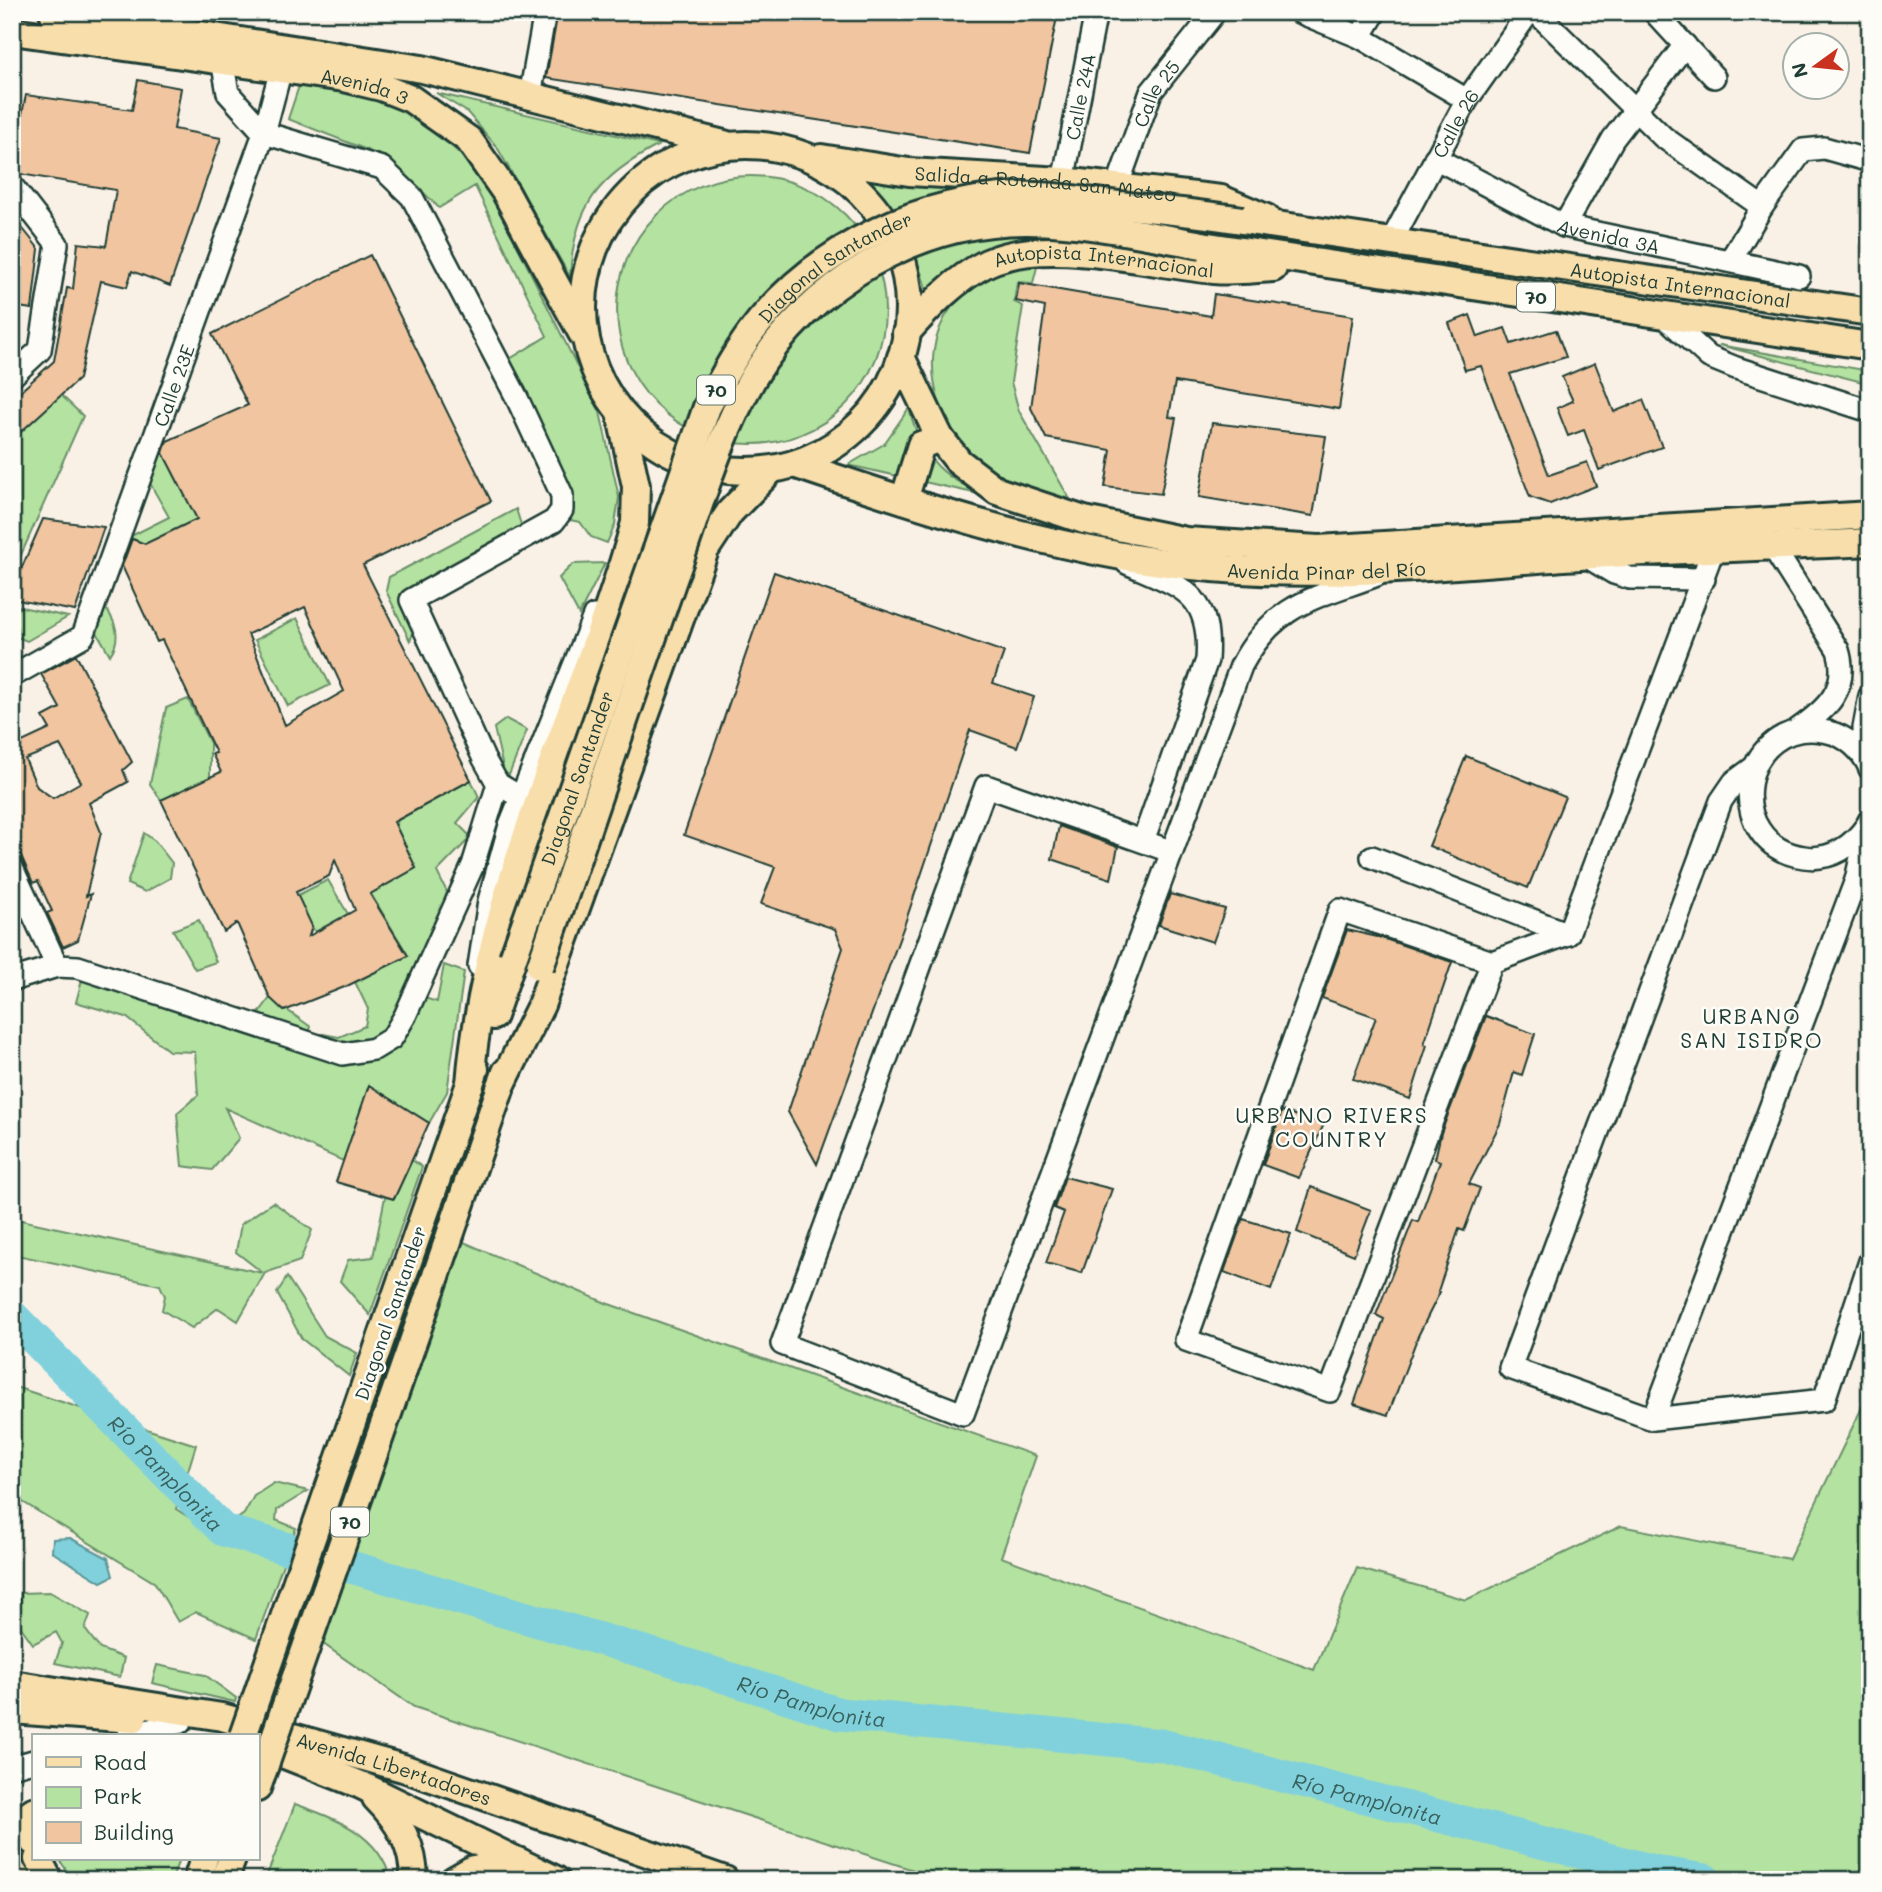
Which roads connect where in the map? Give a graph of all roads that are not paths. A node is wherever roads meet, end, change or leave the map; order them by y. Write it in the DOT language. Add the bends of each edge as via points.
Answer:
graph roads {
  1 [pos="53,12"];
  2 [pos="545,12"];
  3 [pos="1096,12"];
  4 [pos="1215,12"];
  5 [pos="1299,12"];
  6 [pos="1375,12"];
  7 [pos="1529,12"];
  8 [pos="1536,12"];
  9 [pos="1654,12"];
  10 [pos="12,31"];
  11 [pos="1360,37"];
  12 [pos="1685,46"];
  13 [pos="222,60"];
  14 [pos="281,69"];
  15 [pos="1714,77"];
  16 [pos="530,96"];
  17 [pos="1467,100"];
  18 [pos="1635,110"];
  19 [pos="264,133"];
  20 [pos="729,146"];
  21 [pos="803,156"];
  22 [pos="1435,158"];
  23 [pos="1870,161"];
  24 [pos="1063,181"];
  25 [pos="12,186"];
  26 [pos="1116,187"];
  27 [pos="1762,207"];
  28 [pos="1242,220"];
  29 [pos="1284,226"];
  30 [pos="1564,226"];
  31 [pos="1391,242"];
  32 [pos="1202,245"];
  33 [pos="1730,261"];
  34 [pos="1329,265"];
  35 [pos="1799,276"];
  36 [pos="1870,312"];
  37 [pos="1665,317"];
  38 [pos="588,344"];
  39 [pos="904,345"];
  40 [pos="1870,346"];
  41 [pos="12,376"];
  42 [pos="619,410"];
  43 [pos="1870,411"];
  44 [pos="940,438"];
  45 [pos="783,467"];
  46 [pos="904,500"];
  47 [pos="1870,515"];
  48 [pos="1870,542"];
  49 [pos="1773,547"];
  50 [pos="1096,550"];
  51 [pos="1713,551"];
  52 [pos="1584,555"];
  53 [pos="1389,570"];
  54 [pos="617,578"];
  55 [pos="1704,579"];
  56 [pos="12,676"];
  57 [pos="1870,696"];
  58 [pos="1795,731"];
  59 [pos="1868,764"];
  60 [pos="1753,768"];
  61 [pos="498,784"];
  62 [pos="520,797"];
  63 [pos="1159,797"];
  64 [pos="1186,808"];
  65 [pos="1870,821"];
  66 [pos="1143,841"];
  67 [pos="1170,850"];
  68 [pos="1372,857"];
  69 [pos="12,867"];
  70 [pos="1863,882"];
  71 [pos="1568,934"];
  72 [pos="1492,962"];
  73 [pos="57,966"];
  74 [pos="12,981"];
  75 [pos="474,1031"];
  76 [pos="470,1084"];
  77 [pos="500,1088"];
  78 [pos="1870,1261"];
  79 [pos="1653,1419"];
  80 [pos="12,1684"];
  81 [pos="12,1710"];
  82 [pos="181,1722"];
  83 [pos="136,1734"];
  84 [pos="227,1734"];
  85 [pos="244,1734"];
  86 [pos="32,1761"];
  87 [pos="12,1767"];
  88 [pos="260,1767"];
  89 [pos="361,1785"];
  90 [pos="39,1860"];
  91 [pos="204,1860"];
  92 [pos="234,1860"];
  93 [pos="234,1860"];
  94 [pos="520,1862"];
  95 [pos="12,1871"];
  96 [pos="18,1880"];
  97 [pos="50,1880"];
  98 [pos="197,1880"];
  99 [pos="224,1880"];
  100 [pos="234,1880"];
  101 [pos="414,1880"];
  102 [pos="454,1880"];
  103 [pos="556,1880"];
  104 [pos="725,1880"];
  1 -- 16 [label="main road, Avenida 3" via="422,69"];
  2 -- 16 [label="street"];
  3 -- 24 [label="street, Calle 24A"];
  4 -- 26 [label="street, Calle 25" via="1151,92"];
  5 -- 11 [label="street"];
  6 -- 11 [label="street"];
  7 -- 17 [label="street, Calle 26"];
  8 -- 18 [label="street"];
  9 -- 12 [label="street"];
  10 -- 13 [label="main road, Avenida 3"];
  11 -- 17 [label="street"];
  12 -- 15 [label="street"];
  12 -- 18 [label="street"];
  13 -- 14 [label="main road, Avenida 3"];
  13 -- 19 [label="street" via="228,93"];
  14 -- 19 [label="street, Calle 23E"];
  14 -- 38 [label="main road, Avenida 3" via="381,87 411,99 460,131 495,174"];
  16 -- 20 [label="main road, Avenida 3"];
  17 -- 22 [label="street, Calle 26"];
  18 -- 27 [label="street" via="1663,137"];
  18 -- 30 [label="street" via="1613,139"];
  19 -- 56 [label="street, Calle 23E" via="83,636"];
  19 -- 61 [label="street" via="382,168 412,197 562,495 562,510 554,521 411,600"];
  20 -- 21 [label="main road" via="765,146"];
  20 -- 38 [label="main road" via="691,155 656,172 614,213 595,247 585,285"];
  21 -- 24 [label="main road, Salida a Rotonda San Mateo" via="909,172"];
  21 -- 39 [label="main road" via="851,184 884,222 906,284"];
  22 -- 30 [label="street, Avenida 3A"];
  22 -- 31 [label="street, Calle 26"];
  23 -- 27 [label="street" via="1825,148 1804,150"];
  24 -- 26 [label="main road, Salida a Rotonda San Mateo"];
  25 -- 41 [label="street" via="57,244 40,350"];
  26 -- 29 [label="main road, Salida a Rotonda San Mateo" via="1221,199"];
  27 -- 33 [label="street"];
  28 -- 29 [label="main road, Autopista Internacional / 70"];
  28 -- 76 [label="main road, Diagonal Santander / 70, bridge" via="1021,196 972,201 930,210 856,241 819,266 760,321 732,359 707,407"];
  29 -- 31 [label="main road, Autopista Internacional / 70"];
  30 -- 33 [label="street, Avenida 3A"];
  31 -- 36 [label="main road, Autopista Internacional / 70"];
  32 -- 34 [label="main road, Autopista Internacional / 70"];
  32 -- 77 [label="main road, Diagonal Santander / 70, bridge" via="1072,223 1024,221 976,227 904,247 866,265 800,316 753,377 732,418 649,646"];
  33 -- 35 [label="street, Avenida 3A"];
  34 -- 37 [label="main road, Autopista Internacional / 70"];
  34 -- 39 [label="main road, Autopista Internacional" via="1218,270 1047,250 1015,253 960,279"];
  37 -- 40 [label="main road, Autopista Internacional / 70"];
  37 -- 43 [label="street" via="1709,357"];
  38 -- 42 [label="main road" via="601,381"];
  39 -- 44 [label="main road, Avenida Pinar del Río"];
  39 -- 45 [label="main road" via="889,386 861,424 823,452"];
  42 -- 45 [label="main road" via="650,439 687,460 720,469"];
  42 -- 54 [label="main road" via="638,500"];
  44 -- 46 [label="main road" via="921,445"];
  44 -- 47 [label="main road, Avenida Pinar del Río" via="959,463 997,491 1084,520 1186,541 1319,549"];
  45 -- 46 [label="main road, Avenida Pinar del Río"];
  45 -- 77 [label="main road" via="730,512 705,550 541,1006"];
  46 -- 50 [label="main road, Avenida Pinar del Río"];
  48 -- 49 [label="main road, Avenida Pinar del Río"];
  49 -- 51 [label="main road, Avenida Pinar del Río"];
  49 -- 58 [label="street" via="1838,650 1842,664 1833,700"];
  50 -- 53 [label="main road, Avenida Pinar del Río" via="1265,572"];
  50 -- 63 [label="street" via="1183,589 1200,606 1209,631 1207,660"];
  51 -- 52 [label="main road, Avenida Pinar del Río"];
  51 -- 55 [label="street"];
  52 -- 53 [label="main road, Avenida Pinar del Río"];
  52 -- 55 [label="street" via="1630,578"];
  53 -- 64 [label="street" via="1295,606 1254,641"];
  54 -- 62 [label="street" via="583,640"];
  54 -- 75 [label="main road" via="522,855"];
  55 -- 71 [label="street"];
  57 -- 59 [label="street" via="1864,728"];
  58 -- 59 [label="street" via="1835,733 1853,744"];
  58 -- 60 [label="street" via="1763,751"];
  60 -- 65 [label="street" via="1749,807 1756,825 1786,852 1804,857 1843,850"];
  60 -- 79 [label="street" via="1734,782 1721,801 1510,1368"];
  61 -- 62 [label="street"];
  61 -- 73 [label="street" via="473,865 418,988 392,1038 374,1049 343,1054 78,967"];
  62 -- 75 [label="street" via="485,921"];
  63 -- 64 [label="street"];
  63 -- 66 [label="street"];
  64 -- 67 [label="street"];
  65 -- 70 [label="street"];
  66 -- 67 [label="street"];
  66 -- 67 [label="street" via="986,786 782,1345 963,1414"];
  68 -- 71 [label="street"];
  69 -- 73 [label="street"];
  70 -- 79 [label="street"];
  71 -- 72 [label="street"];
  72 -- 72 [label="street" via="1340,909 1186,1339 1330,1391"];
  73 -- 74 [label="street"];
  75 -- 76 [label="main road"];
  76 -- 85 [label="main road, Diagonal Santander / 70, bridge"];
  77 -- 88 [label="main road, Diagonal Santander / 70, bridge"];
  78 -- 79 [label="street" via="1824,1400"];
  80 -- 104 [label="main road, Avenida Libertadores" via="222,1717 403,1768"];
  81 -- 82 [label="main road"];
  82 -- 83 [label="street"];
  82 -- 84 [label="main road"];
  86 -- 87 [label="street"];
  88 -- 89 [label="main road, Avenida Libertadores"];
  89 -- 94 [label="main road, Avenida Libertadores"];
  89 -- 101 [label="main road" via="403,1831 412,1855"];
  90 -- 97 [label="main road"];
  91 -- 98 [label="main road"];
  92 -- 99 [label="main road"];
  93 -- 100 [label="main road"];
  94 -- 102 [label="main road" via="473,1869"];
  94 -- 103 [label="main road, Avenida Libertadores"];
  95 -- 96 [label="main road"];
}
